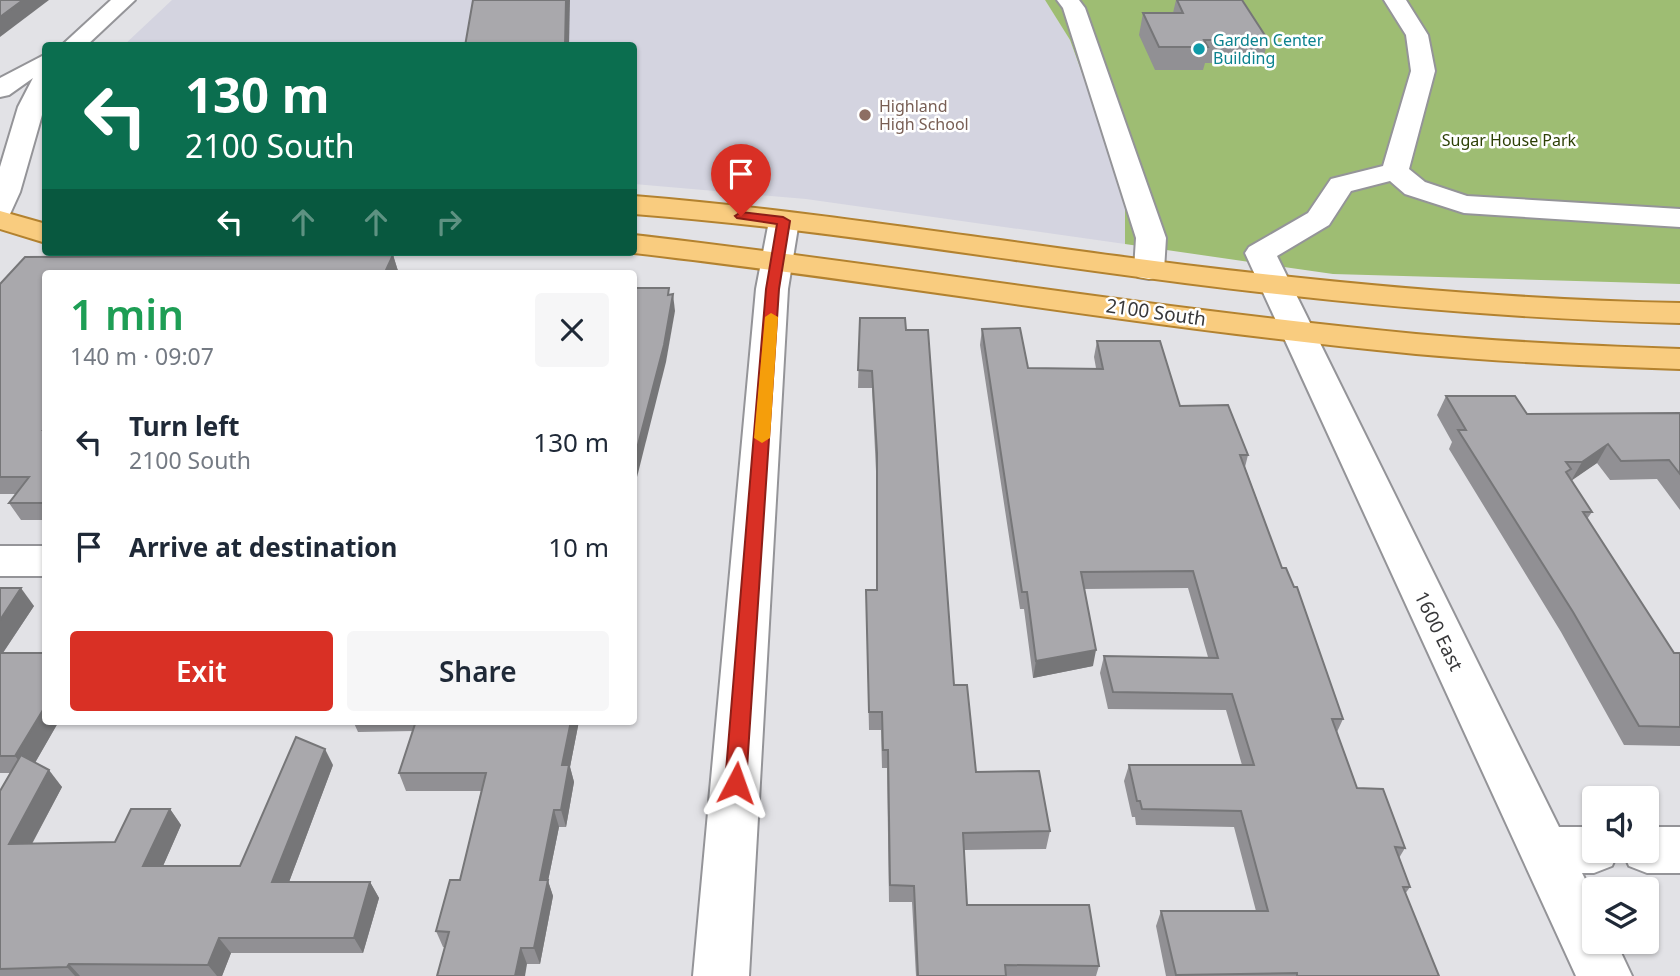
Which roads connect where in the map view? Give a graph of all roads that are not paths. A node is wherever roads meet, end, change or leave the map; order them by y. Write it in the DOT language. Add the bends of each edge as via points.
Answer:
graph roads {
  1 [pos="124,0"];
  2 [pos="1068,0"];
  3 [pos="1395,0"];
  4 [pos="77,42"];
  5 [pos="42,63"];
  6 [pos="42,83"];
  7 [pos="0,90"];
  8 [pos="1395,171"];
  9 [pos="42,205"];
  10 [pos="637,206"];
  11 [pos="0,208"];
  12 [pos="0,218"];
  13 [pos="1680,218"];
  14 [pos="42,233"];
  15 [pos="780,241"];
  16 [pos="637,244"];
  17 [pos="1149,270"];
  18 [pos="1275,286"];
  19 [pos="1680,313"];
  20 [pos="1296,331"];
  21 [pos="1680,359"];
  22 [pos="0,561"];
  23 [pos="42,561"];
  24 [pos="1544,850"];
  25 [pos="1582,850"];
  26 [pos="1659,850"];
  27 [pos="1680,850"];
  28 [pos="721,976"];
  29 [pos="1604,976"];
  1 -- 4 [label="street"];
  2 -- 17 [label="street" via="1152,238"];
  3 -- 8 [label="street" via="1417,35 1423,72"];
  5 -- 7 [label="street"];
  6 -- 11 [label="street" via="31,102 12,182"];
  8 -- 13 [label="street" via="1415,188 1464,204"];
  8 -- 18 [label="street, 1600 East" via="1340,185 1319,219 1260,253"];
  9 -- 12 [label="main road"];
  10 -- 15 [label="main road, 2100 South"];
  12 -- 14 [label="main road"];
  15 -- 16 [label="main road, 2100 South"];
  15 -- 17 [label="main road, 2100 South"];
  15 -- 20 [label="main road, 2100 South"];
  15 -- 28 [label="street"];
  17 -- 18 [label="main road, 2100 South"];
  18 -- 19 [label="main road, 2100 South" via="1428,302"];
  18 -- 20 [label="street, 1600 East"];
  20 -- 21 [label="main road, 2100 South" via="1531,354"];
  20 -- 24 [label="street, 1600 East"];
  22 -- 23 [label="street"];
  24 -- 25 [label="street"];
  24 -- 29 [label="street, 1600 East"];
  26 -- 27 [label="street"];
}
